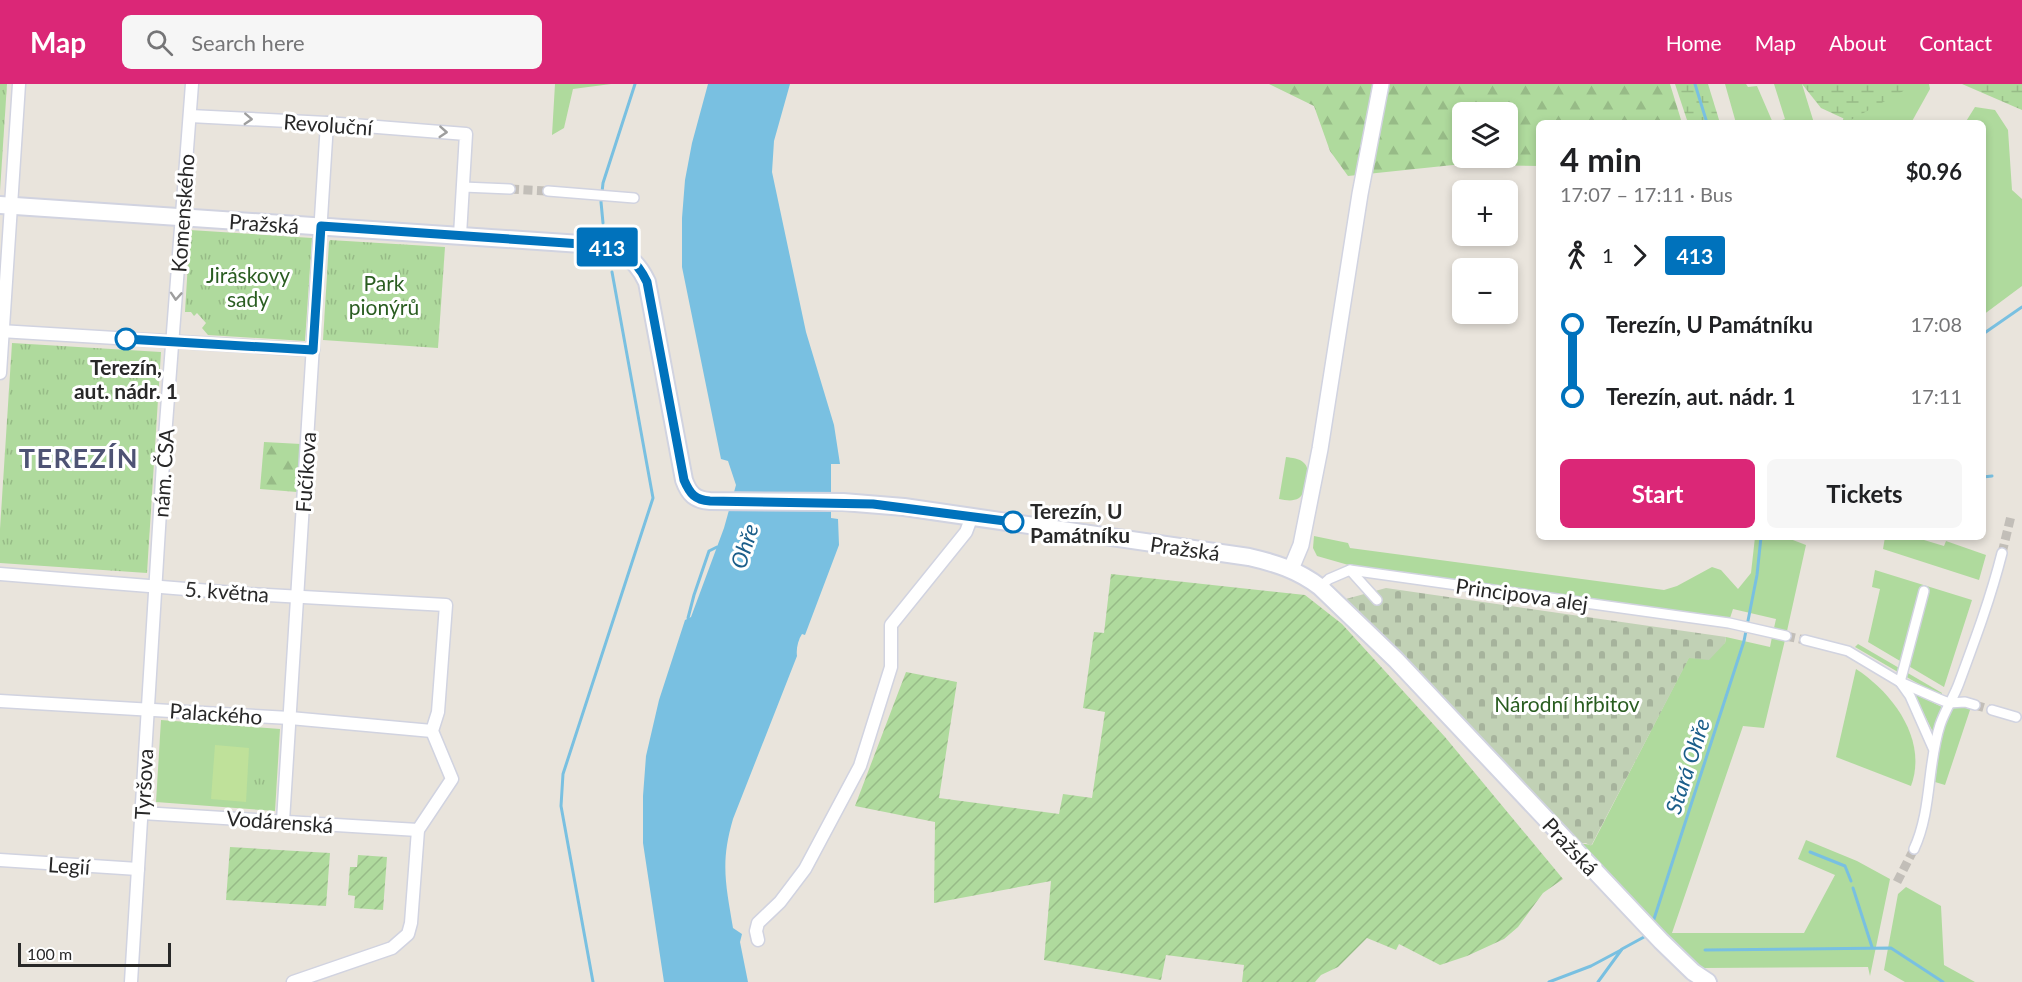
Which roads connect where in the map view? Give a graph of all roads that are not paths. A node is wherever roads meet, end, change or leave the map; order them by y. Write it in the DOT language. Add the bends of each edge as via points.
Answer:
graph roads {
  1 [pos="19,84"];
  2 [pos="192,84"];
  3 [pos="1381,84"];
  4 [pos="190,116"];
  5 [pos="327,123"];
  6 [pos="463,187"];
  7 [pos="510,189"];
  8 [pos="548,191"];
  9 [pos="634,198"];
  10 [pos="6,206"];
  11 [pos="182,217"];
  12 [pos="321,226"];
  13 [pos="460,235"];
  14 [pos="2,331"];
  15 [pos="173,343"];
  16 [pos="313,350"];
  17 [pos="0,373"];
  18 [pos="972,516"];
  19 [pos="2002,553"];
  20 [pos="1291,569"];
  21 [pos="1350,570"];
  22 [pos="0,574"];
  23 [pos="156,586"];
  24 [pos="1320,587"];
  25 [pos="1924,591"];
  26 [pos="298,596"];
  27 [pos="1377,600"];
  28 [pos="1786,636"];
  29 [pos="1805,640"];
  30 [pos="1900,682"];
  31 [pos="0,701"];
  32 [pos="1949,703"];
  33 [pos="1974,705"];
  34 [pos="148,709"];
  35 [pos="1992,710"];
  36 [pos="2016,717"];
  37 [pos="290,718"];
  38 [pos="432,731"];
  39 [pos="1934,749"];
  40 [pos="142,813"];
  41 [pos="283,821"];
  42 [pos="418,830"];
  43 [pos="1914,849"];
  44 [pos="0,860"];
  45 [pos="138,869"];
  46 [pos="758,940"];
  47 [pos="131,982"];
  48 [pos="293,982"];
  49 [pos="1708,982"];
  1 -- 10 [label="street"];
  2 -- 4 [label="street, Komenského"];
  3 -- 20 [label="street" via="1320,449 1301,545"];
  4 -- 5 [label="street, Revoluční, one-way"];
  4 -- 11 [label="street, Komenského"];
  5 -- 6 [label="street, Revoluční, one-way" via="466,134"];
  5 -- 12 [label="street, Fučíkova"];
  6 -- 7 [label="street"];
  6 -- 13 [label="street"];
  8 -- 9 [label="street"];
  10 -- 11 [label="main road, Pražská"];
  10 -- 14 [label="street"];
  11 -- 12 [label="main road, Pražská"];
  11 -- 15 [label="street, Komenského, one-way"];
  12 -- 13 [label="main road, Pražská"];
  12 -- 16 [label="street, Fučíkova"];
  13 -- 18 [label="main road, Pražská" via="594,245 623,252 635,262 651,297 684,480 690,494 701,501 843,502"];
  14 -- 15 [label="street"];
  14 -- 17 [label="street"];
  15 -- 16 [label="street"];
  15 -- 23 [label="street, nám. ČSA"];
  16 -- 26 [label="street, Fučíkova"];
  18 -- 20 [label="main road, Pražská" via="1249,557"];
  18 -- 46 [label="street" via="966,532 891,625 891,667 860,766 805,869 758,923"];
  19 -- 32 [label="street"];
  20 -- 24 [label="main road, Pražská"];
  21 -- 24 [label="street"];
  21 -- 27 [label="street"];
  21 -- 28 [label="street, Principova alej" via="1729,623"];
  22 -- 23 [label="street"];
  23 -- 26 [label="street, 5. května"];
  23 -- 34 [label="street, Tyršova"];
  24 -- 49 [label="main road, Pražská" via="1396,660 1661,941"];
  25 -- 30 [label="street"];
  26 -- 37 [label="street, Fučíkova"];
  26 -- 38 [label="street, 5. května" via="446,605 438,711"];
  29 -- 30 [label="street" via="1848,651"];
  30 -- 32 [label="street"];
  30 -- 39 [label="street"];
  31 -- 34 [label="street, Palackého"];
  32 -- 33 [label="street"];
  32 -- 39 [label="street"];
  34 -- 37 [label="street, Palackého"];
  34 -- 40 [label="street, Tyršova"];
  35 -- 36 [label="street"];
  37 -- 38 [label="street, Palackého"];
  37 -- 41 [label="street, Fučíkova"];
  38 -- 42 [label="street" via="452,779"];
  39 -- 43 [label="street"];
  40 -- 41 [label="street, Vodárenská"];
  40 -- 45 [label="street, Tyršova"];
  41 -- 42 [label="street, Vodárenská"];
  42 -- 48 [label="street" via="408,934 392,948"];
  44 -- 45 [label="street, Legií"];
  45 -- 47 [label="street, Tyršova"];
}
